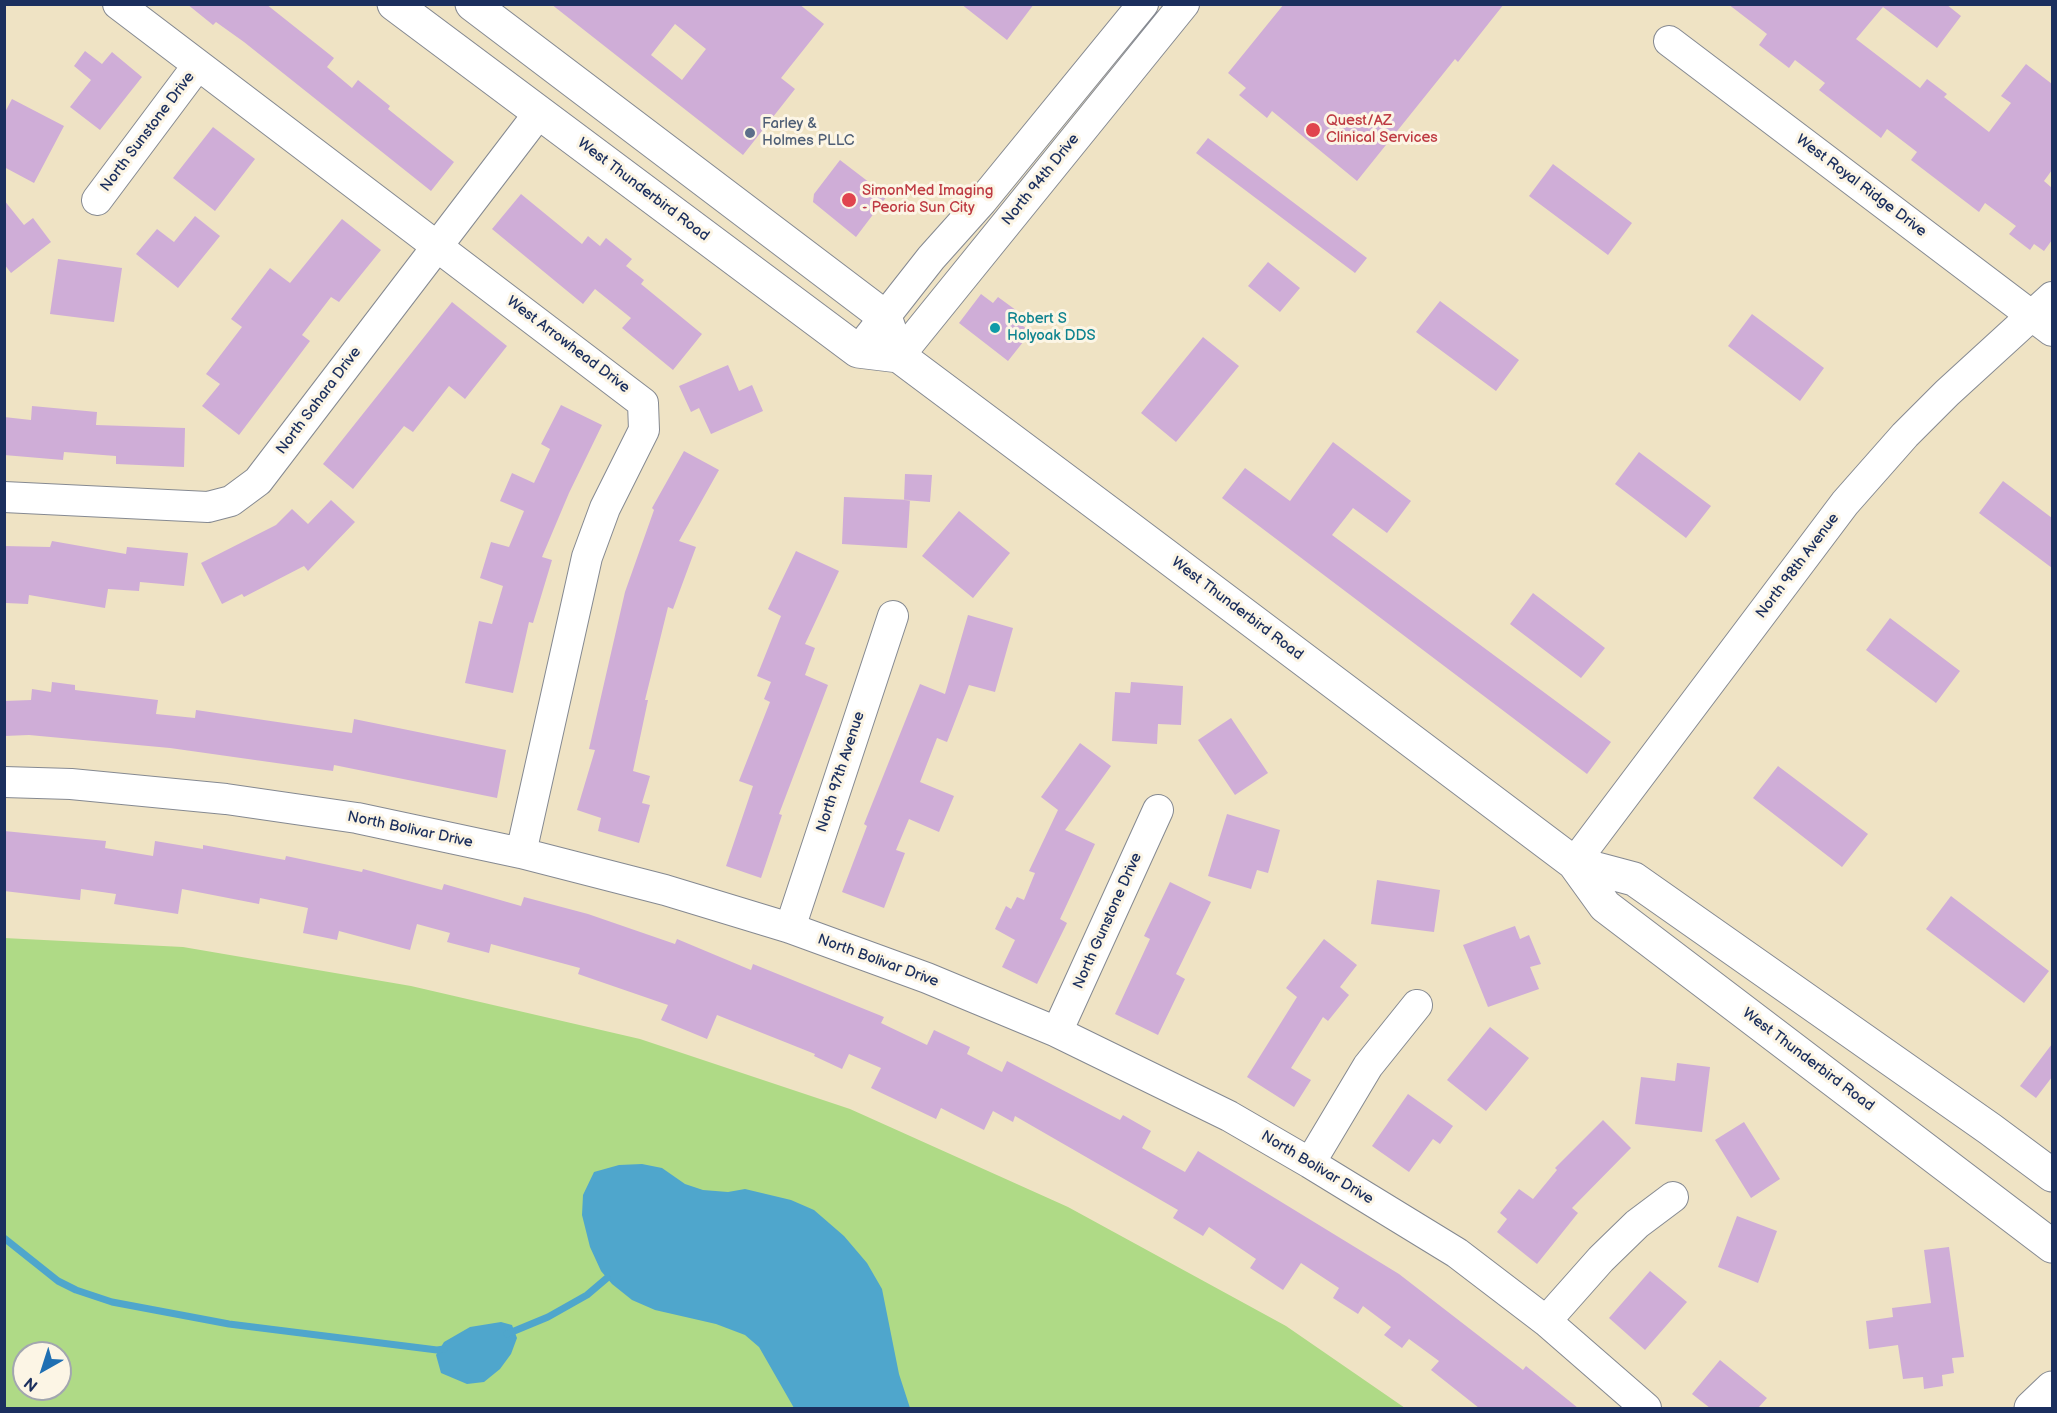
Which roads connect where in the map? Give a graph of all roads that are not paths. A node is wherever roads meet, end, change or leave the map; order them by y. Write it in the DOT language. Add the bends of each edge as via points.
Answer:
graph roads {
  1 [pos="117,4"];
  2 [pos="394,4"];
  3 [pos="472,4"];
  4 [pos="1143,4"];
  5 [pos="1184,4"];
  6 [pos="1669,40"];
  7 [pos="198,65"];
  8 [pos="1062,101"];
  9 [pos="539,113"];
  10 [pos="1087,122"];
  11 [pos="693,174"];
  12 [pos="97,200"];
  13 [pos="982,201"];
  14 [pos="1006,221"];
  15 [pos="436,247"];
  16 [pos="2045,314"];
  17 [pos="885,317"];
  18 [pos="858,351"];
  19 [pos="899,356"];
  20 [pos="4,497"];
  21 [pos="893,616"];
  22 [pos="4,782"];
  23 [pos="1158,810"];
  24 [pos="521,853"];
  25 [pos="1574,863"];
  26 [pos="790,928"];
  27 [pos="1417,1005"];
  28 [pos="1057,1032"];
  29 [pos="1310,1163"];
  30 [pos="2052,1175"];
  31 [pos="1673,1197"];
  32 [pos="2052,1246"];
  33 [pos="1546,1321"];
  34 [pos="2052,1388"];
  35 [pos="1646,1408"];
  36 [pos="2031,1408"];
  1 -- 7 [label="street, West Arrowhead Drive"];
  2 -- 9 [label="main road, West Thunderbird Road"];
  3 -- 11 [label="main road"];
  4 -- 8 [label="street"];
  5 -- 10 [label="street, North 94th Drive"];
  6 -- 16 [label="street, West Royal Ridge Drive"];
  7 -- 12 [label="street, North Sunstone Drive"];
  7 -- 15 [label="street, West Arrowhead Drive"];
  8 -- 10 [label="street"];
  8 -- 13 [label="street"];
  9 -- 11 [label="main road" via="544,105 558,104 637,155"];
  9 -- 15 [label="street, North Sahara Drive"];
  9 -- 18 [label="main road, West Thunderbird Road"];
  10 -- 14 [label="street, North 94th Drive"];
  11 -- 17 [label="main road"];
  13 -- 14 [label="street"];
  13 -- 17 [label="street"];
  14 -- 19 [label="street, North 94th Drive"];
  15 -- 20 [label="street, North Sahara Drive" via="258,481 231,501 208,507"];
  15 -- 24 [label="street, West Arrowhead Drive" via="643,404 644,430 605,508 587,558"];
  16 -- 25 [label="street, North 98th Avenue" via="1905,435 1845,503"];
  17 -- 18 [label="street"];
  17 -- 19 [label="main road"];
  18 -- 19 [label="main road, West Thunderbird Road"];
  19 -- 25 [label="main road, West Thunderbird Road"];
  21 -- 26 [label="street, North 97th Avenue"];
  22 -- 24 [label="street, North Bolivar Drive" via="71,784 226,799 357,818"];
  23 -- 28 [label="street, North Gunstone Drive"];
  24 -- 26 [label="street, North Bolivar Drive"];
  25 -- 30 [label="main road, West Thunderbird Road" via="1634,879"];
  25 -- 32 [label="main road, West Thunderbird Road" via="1605,906"];
  26 -- 28 [label="street, North Bolivar Drive" via="927,978"];
  27 -- 29 [label="street" via="1368,1066"];
  28 -- 29 [label="street, North Bolivar Drive" via="1229,1116"];
  29 -- 33 [label="street, North Bolivar Drive" via="1457,1253"];
  31 -- 33 [label="street" via="1637,1224 1601,1259"];
  33 -- 35 [label="street, North Bolivar Drive"];
  34 -- 36 [label="main road"];
}
